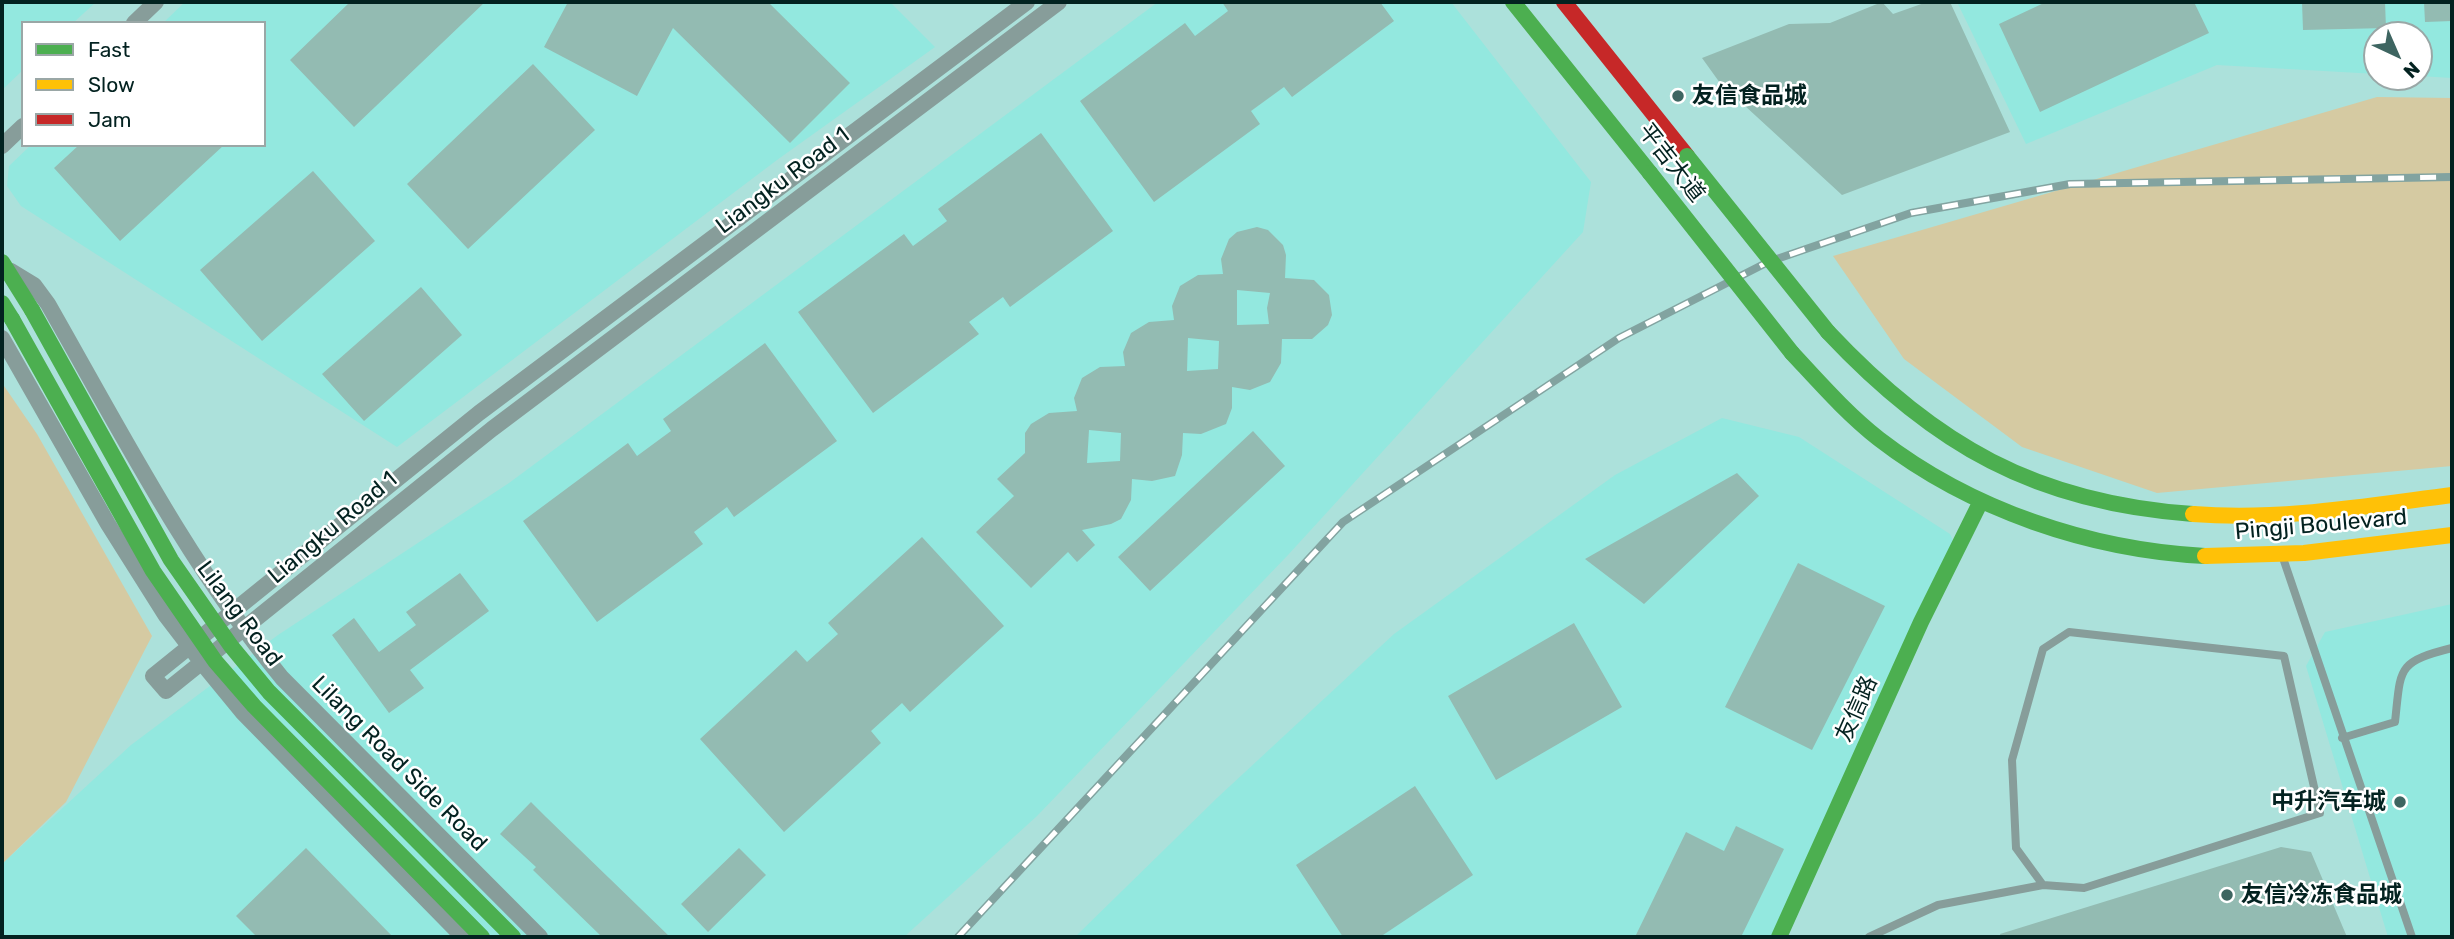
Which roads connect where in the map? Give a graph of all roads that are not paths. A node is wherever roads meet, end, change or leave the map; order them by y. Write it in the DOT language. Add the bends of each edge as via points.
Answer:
graph roads {
  1 [pos="156,2"];
  2 [pos="1027,2"];
  3 [pos="1059,2"];
  4 [pos="1513,2"];
  5 [pos="1563,2"];
  6 [pos="136,21"];
  7 [pos="21,128"];
  8 [pos="2,146"];
  9 [pos="4,265"];
  10 [pos="2,303"];
  11 [pos="1828,332"];
  12 [pos="2,338"];
  13 [pos="1792,353"];
  14 [pos="2452,495"];
  15 [pos="1988,504"];
  16 [pos="2452,535"];
  17 [pos="2282,556"];
  18 [pos="232,614"];
  19 [pos="244,630"];
  20 [pos="190,647"];
  21 [pos="2452,648"];
  22 [pos="202,663"];
  23 [pos="2342,738"];
  24 [pos="1832,861"];
  25 [pos="2043,885"];
  26 [pos="463,937"];
  27 [pos="482,937"];
  28 [pos="513,937"];
  29 [pos="540,937"];
  30 [pos="1779,937"];
  31 [pos="1868,937"];
  32 [pos="2412,937"];
  1 -- 6 [label="street"];
  2 -- 18 [label="street, Liangku Road 1" via="479,413"];
  3 -- 19 [label="street, Liangku Road 1" via="492,429"];
  4 -- 13 [label="street, 平吉大道, bridge"];
  5 -- 11 [label="street, 平吉大道, bridge"];
  7 -- 8 [label="street"];
  9 -- 18 [label="street, Lilang Road Side Road" via="34,285 48,304 188,550"];
  9 -- 28 [label="street, Lilang Road, bridge" via="171,560 231,646 269,692"];
  10 -- 27 [label="street, Lilang Road, bridge" via="153,571 215,661"];
  11 -- 14 [label="street, Pingji Boulevard" via="1870,378 1919,418 2024,477 2078,494 2214,516 2280,515"];
  12 -- 20 [label="street" via="108,524"];
  13 -- 15 [label="street, Pingji Boulevard" via="1842,407 1895,451"];
  15 -- 17 [label="street, Pingji Boulevard" via="2067,533 2138,548 2212,557"];
  15 -- 24 [label="street, 友信路"];
  15 -- 30 [label="street, 友信路" via="1921,622"];
  16 -- 17 [label="street, Pingji Boulevard"];
  17 -- 23 [label="lane"];
  18 -- 19 [label="street, Lilang Road Side Road"];
  18 -- 20 [label="street, Liangku Road 1"];
  19 -- 22 [label="street, Liangku Road 1"];
  19 -- 29 [label="street, Lilang Road Side Road" via="282,678"];
  20 -- 22 [label="street"];
  20 -- 22 [label="street, Liangku Road 1" via="153,676 166,691"];
  21 -- 23 [label="lane" via="2416,657 2400,673 2395,722"];
  22 -- 26 [label="street" via="243,712"];
  23 -- 32 [label="lane"];
  25 -- 25 [label="lane" via="2084,888 2319,813 2284,656 2069,632 2043,649 2012,760 2016,848"];
  25 -- 31 [label="lane" via="1938,905"];
}
